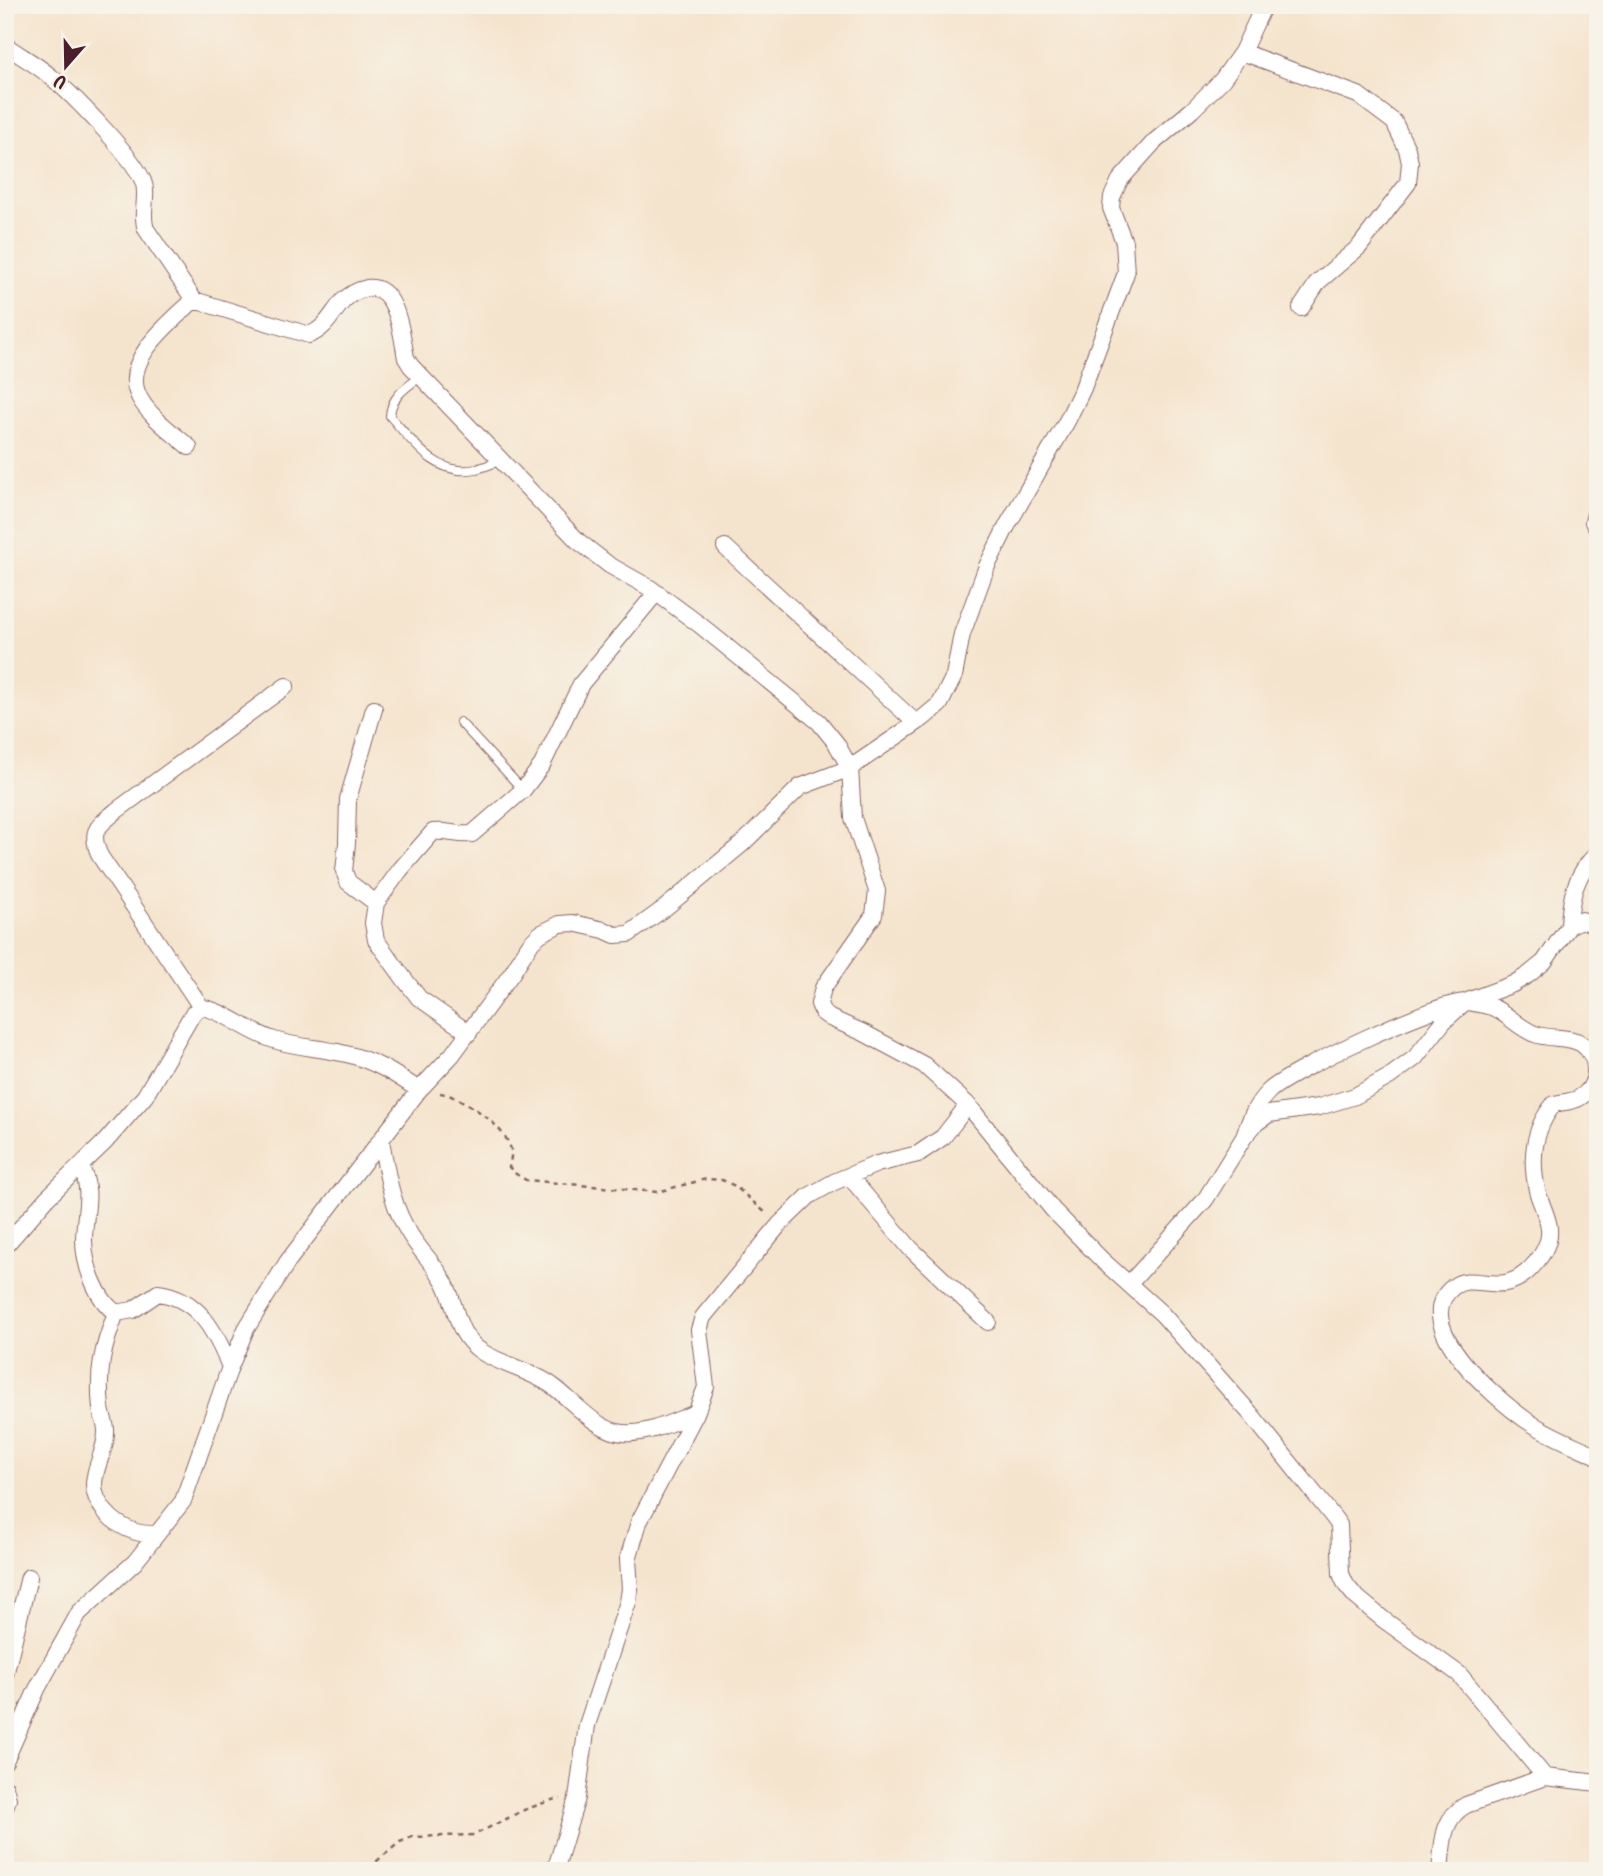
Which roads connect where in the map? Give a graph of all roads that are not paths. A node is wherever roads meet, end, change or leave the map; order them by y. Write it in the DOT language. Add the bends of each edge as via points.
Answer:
graph roads {
  1 [pos="1265,5"];
  2 [pos="5,45"];
  3 [pos="1242,52"];
  4 [pos="194,300"];
  5 [pos="1301,308"];
  6 [pos="420,377"];
  7 [pos="189,447"];
  8 [pos="502,460"];
  9 [pos="1598,503"];
  10 [pos="1598,530"];
  11 [pos="725,547"];
  12 [pos="656,593"];
  13 [pos="286,686"];
  14 [pos="374,709"];
  15 [pos="460,722"];
  16 [pos="916,723"];
  17 [pos="850,768"];
  18 [pos="523,790"];
  19 [pos="1598,853"];
  20 [pos="376,903"];
  21 [pos="1598,925"];
  22 [pos="1569,926"];
  23 [pos="1465,1002"];
  24 [pos="201,1007"];
  25 [pos="469,1032"];
  26 [pos="419,1090"];
  27 [pos="968,1105"];
  28 [pos="1244,1138"];
  29 [pos="381,1140"];
  30 [pos="80,1166"];
  31 [pos="849,1176"];
  32 [pos="5,1246"];
  33 [pos="1129,1284"];
  34 [pos="116,1313"];
  35 [pos="988,1322"];
  36 [pos="230,1367"];
  37 [pos="696,1413"];
  38 [pos="1598,1456"];
  39 [pos="157,1534"];
  40 [pos="29,1577"];
  41 [pos="5,1675"];
  42 [pos="5,1761"];
  43 [pos="1545,1777"];
  44 [pos="1598,1783"];
  45 [pos="5,1787"];
  46 [pos="5,1808"];
  47 [pos="555,1871"];
  48 [pos="1440,1871"];
  1 -- 3 [label="street"];
  2 -- 4 [label="street" via="50,75 127,158 143,181 146,229"];
  3 -- 5 [label="street" via="1358,95 1394,122 1410,163 1408,183 1359,247 1318,282"];
  3 -- 16 [label="street" via="1213,90 1154,142 1120,180 1111,208 1124,242 1126,273 1083,388 987,566 962,634 954,676 940,704"];
  4 -- 6 [label="street" via="309,335 318,332 344,300 373,287 392,301 406,358"];
  4 -- 7 [label="street" via="140,357 135,373 137,393 156,419"];
  6 -- 8 [label="street"];
  6 -- 8 [label="lane" via="391,405 390,416 420,451 454,470 474,470"];
  8 -- 12 [label="street" via="578,541"];
  9 -- 10 [label="street" via="1593,522"];
  11 -- 16 [label="street"];
  12 -- 17 [label="street" via="819,722"];
  12 -- 18 [label="street" via="582,684 542,765"];
  13 -- 24 [label="street" via="116,811 100,824 93,839"];
  14 -- 20 [label="street" via="348,799 344,870 348,882"];
  15 -- 18 [label="lane"];
  16 -- 17 [label="street"];
  17 -- 25 [label="street" via="800,787 742,844 629,934 615,935 573,923 540,934"];
  17 -- 27 [label="street" via="853,818 877,891 876,903 874,915 824,988 819,1004 823,1013 924,1065"];
  18 -- 20 [label="street" via="472,834 433,832"];
  19 -- 22 [label="street" via="1574,885"];
  20 -- 25 [label="street" via="376,940 419,998"];
  21 -- 22 [label="street" via="1581,920"];
  22 -- 23 [label="street" via="1544,962 1528,975"];
  23 -- 28 [label="street" via="1415,1058 1389,1077 1356,1096 1269,1114"];
  23 -- 28 [label="street" via="1409,1019 1271,1089 1254,1108"];
  23 -- 38 [label="street" via="1493,1007 1533,1034 1581,1044 1596,1065 1588,1091 1572,1101 1554,1104 1539,1125 1533,1145 1537,1190 1550,1234 1546,1246 1517,1281 1455,1284 1446,1293 1441,1328 1472,1374 1507,1405 1537,1426"];
  24 -- 26 [label="street" via="275,1040 371,1061"];
  24 -- 30 [label="street" via="193,1013 145,1096"];
  25 -- 26 [label="street"];
  26 -- 29 [label="street"];
  27 -- 31 [label="street" via="943,1137 918,1154"];
  27 -- 33 [label="street" via="1053,1210"];
  28 -- 33 [label="street" via="1205,1200"];
  29 -- 36 [label="street" via="288,1261 246,1329"];
  29 -- 37 [label="street" via="397,1212 444,1281 457,1323 468,1339 482,1351 551,1385 596,1421 622,1433 638,1433"];
  30 -- 32 [label="street"];
  30 -- 34 [label="street" via="88,1187 87,1259 99,1294"];
  31 -- 35 [label="street" via="910,1248"];
  31 -- 37 [label="street" via="809,1196 703,1317 699,1330 706,1387"];
  33 -- 43 [label="street" via="1162,1314 1250,1413 1334,1518 1339,1525 1341,1574 1355,1596 1459,1674"];
  34 -- 36 [label="street" via="133,1310 159,1293 185,1303 203,1315"];
  34 -- 39 [label="street" via="99,1368 106,1430 94,1478 96,1497 109,1517 123,1526"];
  36 -- 39 [label="street" via="183,1501"];
  37 -- 47 [label="street" via="631,1546 628,1602 587,1725 577,1798"];
  39 -- 42 [label="street" via="135,1562 79,1613 37,1689"];
  40 -- 41 [label="street"];
  43 -- 44 [label="street"];
  43 -- 48 [label="street" via="1455,1811 1443,1835"];
  45 -- 46 [label="street"];
}
